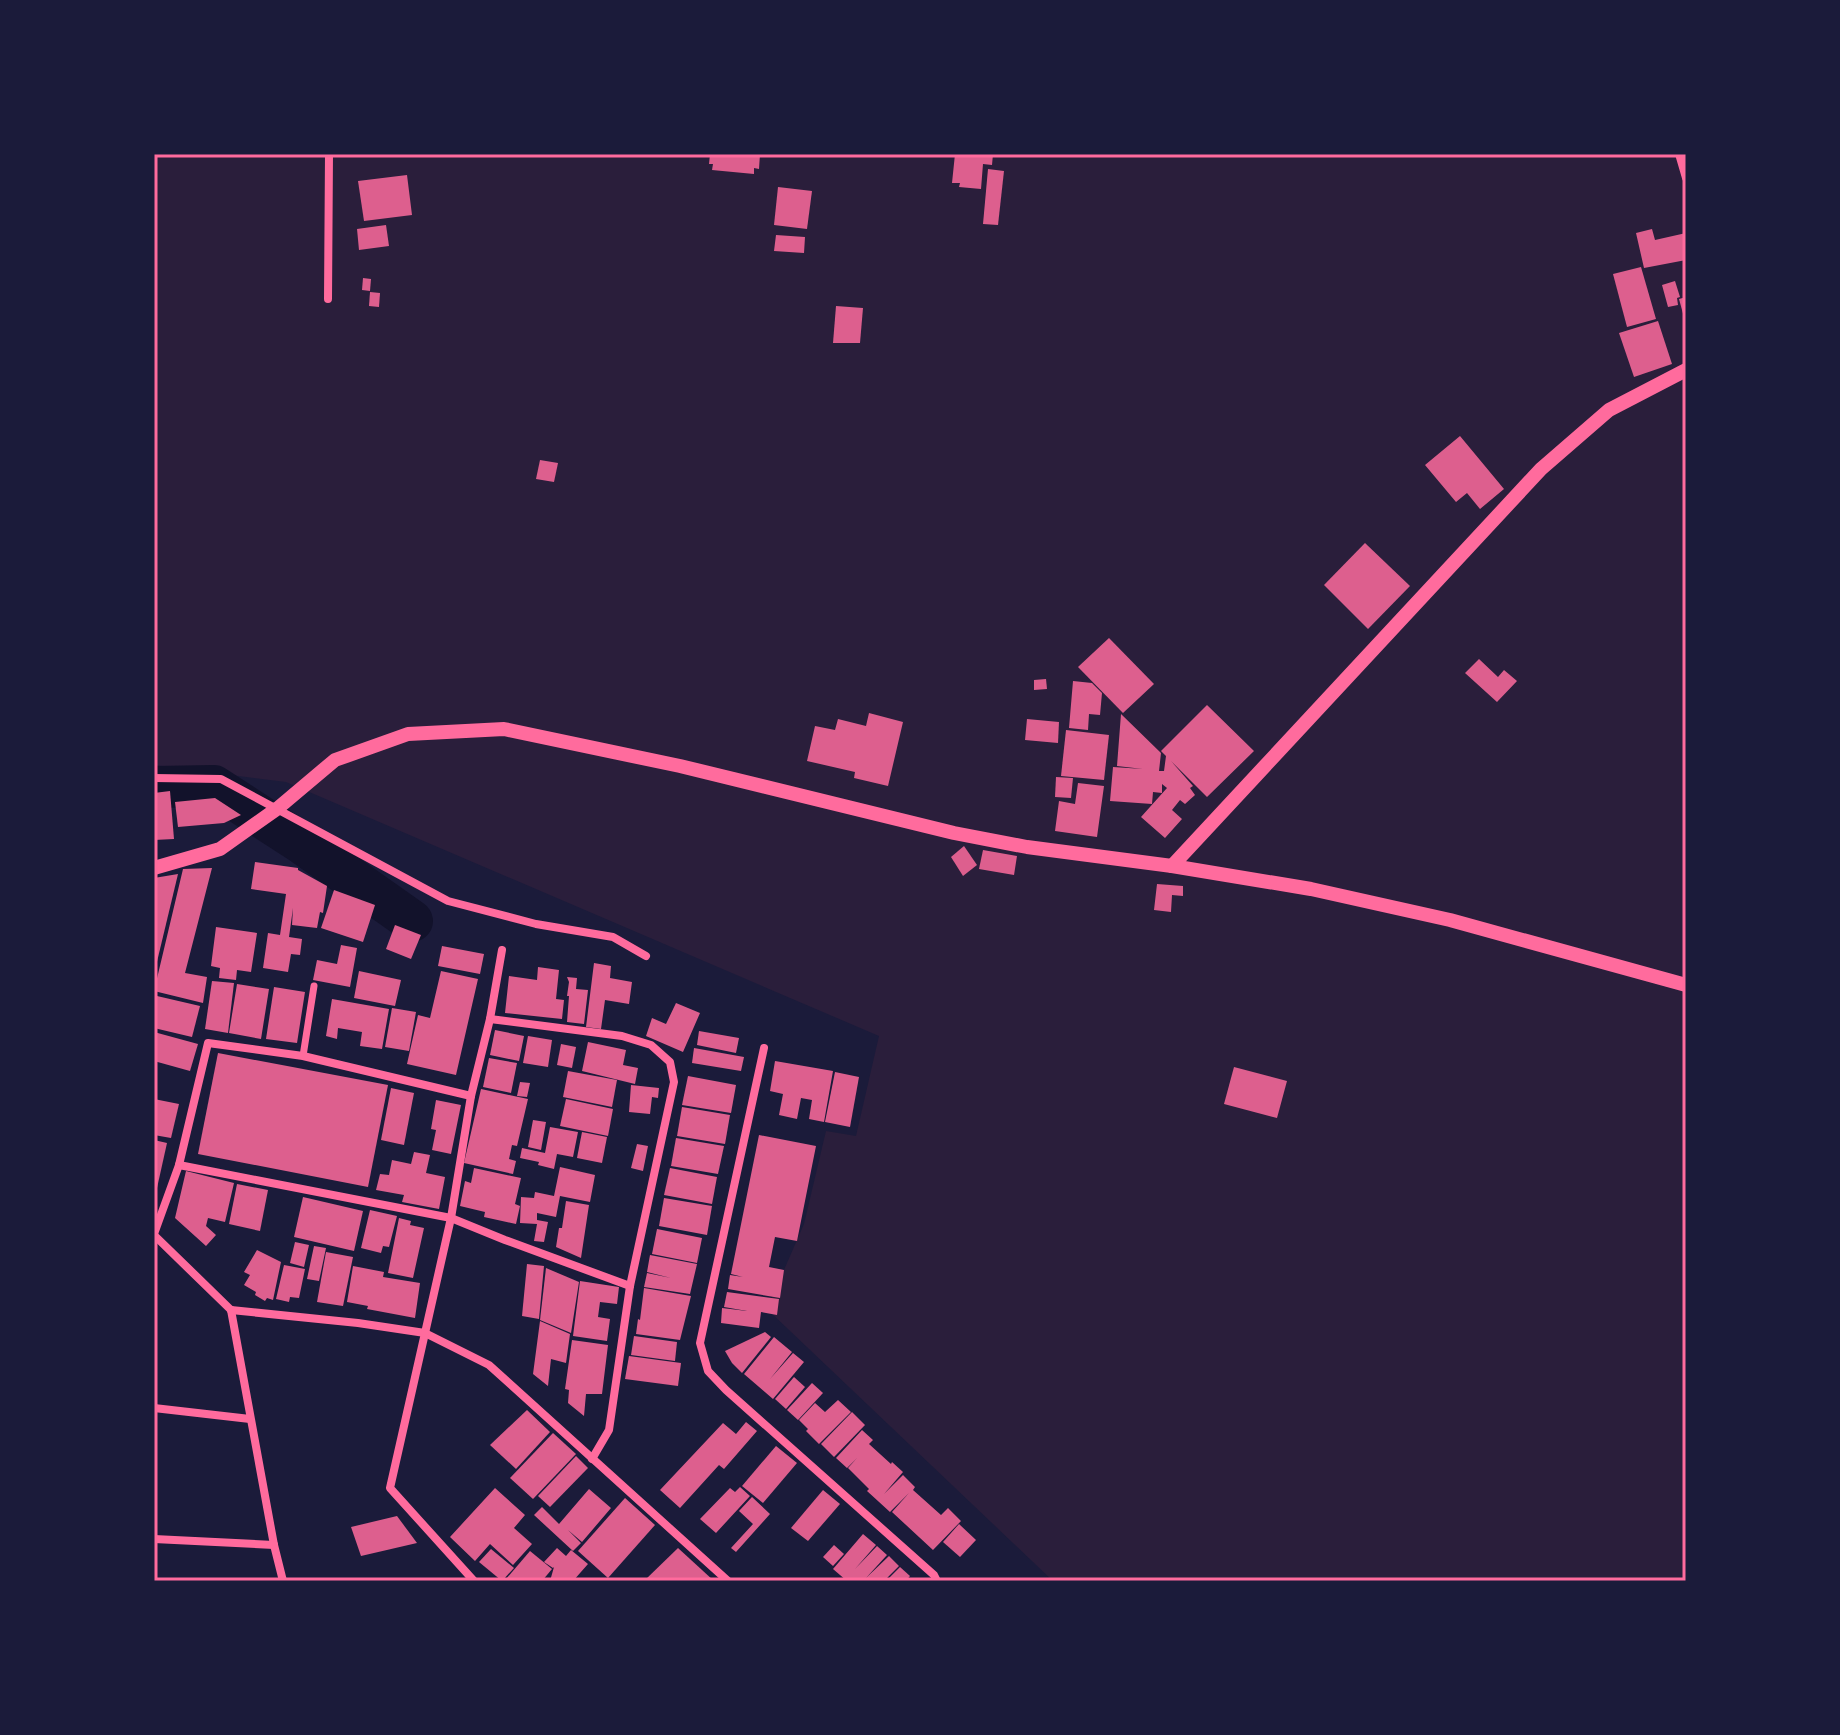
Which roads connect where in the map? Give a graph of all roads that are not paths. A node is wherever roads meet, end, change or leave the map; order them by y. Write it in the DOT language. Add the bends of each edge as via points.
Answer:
graph roads {
  1 [pos="329,154"];
  2 [pos="1679,154"];
  3 [pos="1686,178"];
  4 [pos="328,299"];
  5 [pos="1686,370"];
  6 [pos="154,778"];
  7 [pos="278,808"];
  8 [pos="1172,866"];
  9 [pos="154,868"];
  10 [pos="502,950"];
  11 [pos="646,956"];
  12 [pos="1686,985"];
  13 [pos="314,986"];
  14 [pos="490,1019"];
  15 [pos="764,1048"];
  16 [pos="303,1056"];
  17 [pos="471,1096"];
  18 [pos="179,1165"];
  19 [pos="451,1218"];
  20 [pos="154,1235"];
  21 [pos="630,1286"];
  22 [pos="231,1310"];
  23 [pos="425,1333"];
  24 [pos="154,1408"];
  25 [pos="250,1419"];
  26 [pos="592,1459"];
  27 [pos="154,1539"];
  28 [pos="274,1545"];
  29 [pos="283,1581"];
  30 [pos="474,1581"];
  31 [pos="728,1581"];
  32 [pos="937,1581"];
  1 -- 4 [label="street"];
  2 -- 3 [label="street"];
  5 -- 8 [label="main road" via="1609,410 1541,469"];
  6 -- 7 [label="street" via="221,779"];
  7 -- 8 [label="main road" via="335,760 408,734 504,729 954,833"];
  7 -- 9 [label="main road" via="220,849"];
  7 -- 11 [label="street" via="448,901 613,937"];
  8 -- 12 [label="main road" via="1450,920"];
  10 -- 14 [label="street"];
  13 -- 16 [label="street"];
  14 -- 17 [label="street"];
  14 -- 21 [label="street" via="622,1036 651,1045 670,1062 674,1082"];
  15 -- 32 [label="street" via="700,1343 708,1371"];
  16 -- 17 [label="street"];
  16 -- 18 [label="street" via="208,1043"];
  17 -- 19 [label="street"];
  18 -- 19 [label="street"];
  18 -- 20 [label="street"];
  19 -- 21 [label="street"];
  19 -- 23 [label="street"];
  20 -- 22 [label="street"];
  21 -- 26 [label="street" via="609,1430"];
  22 -- 23 [label="street"];
  22 -- 25 [label="street"];
  23 -- 26 [label="street" via="489,1365"];
  23 -- 30 [label="street" via="390,1488"];
  24 -- 25 [label="street"];
  25 -- 28 [label="street"];
  26 -- 31 [label="street"];
  27 -- 28 [label="street"];
  28 -- 29 [label="street"];
}
